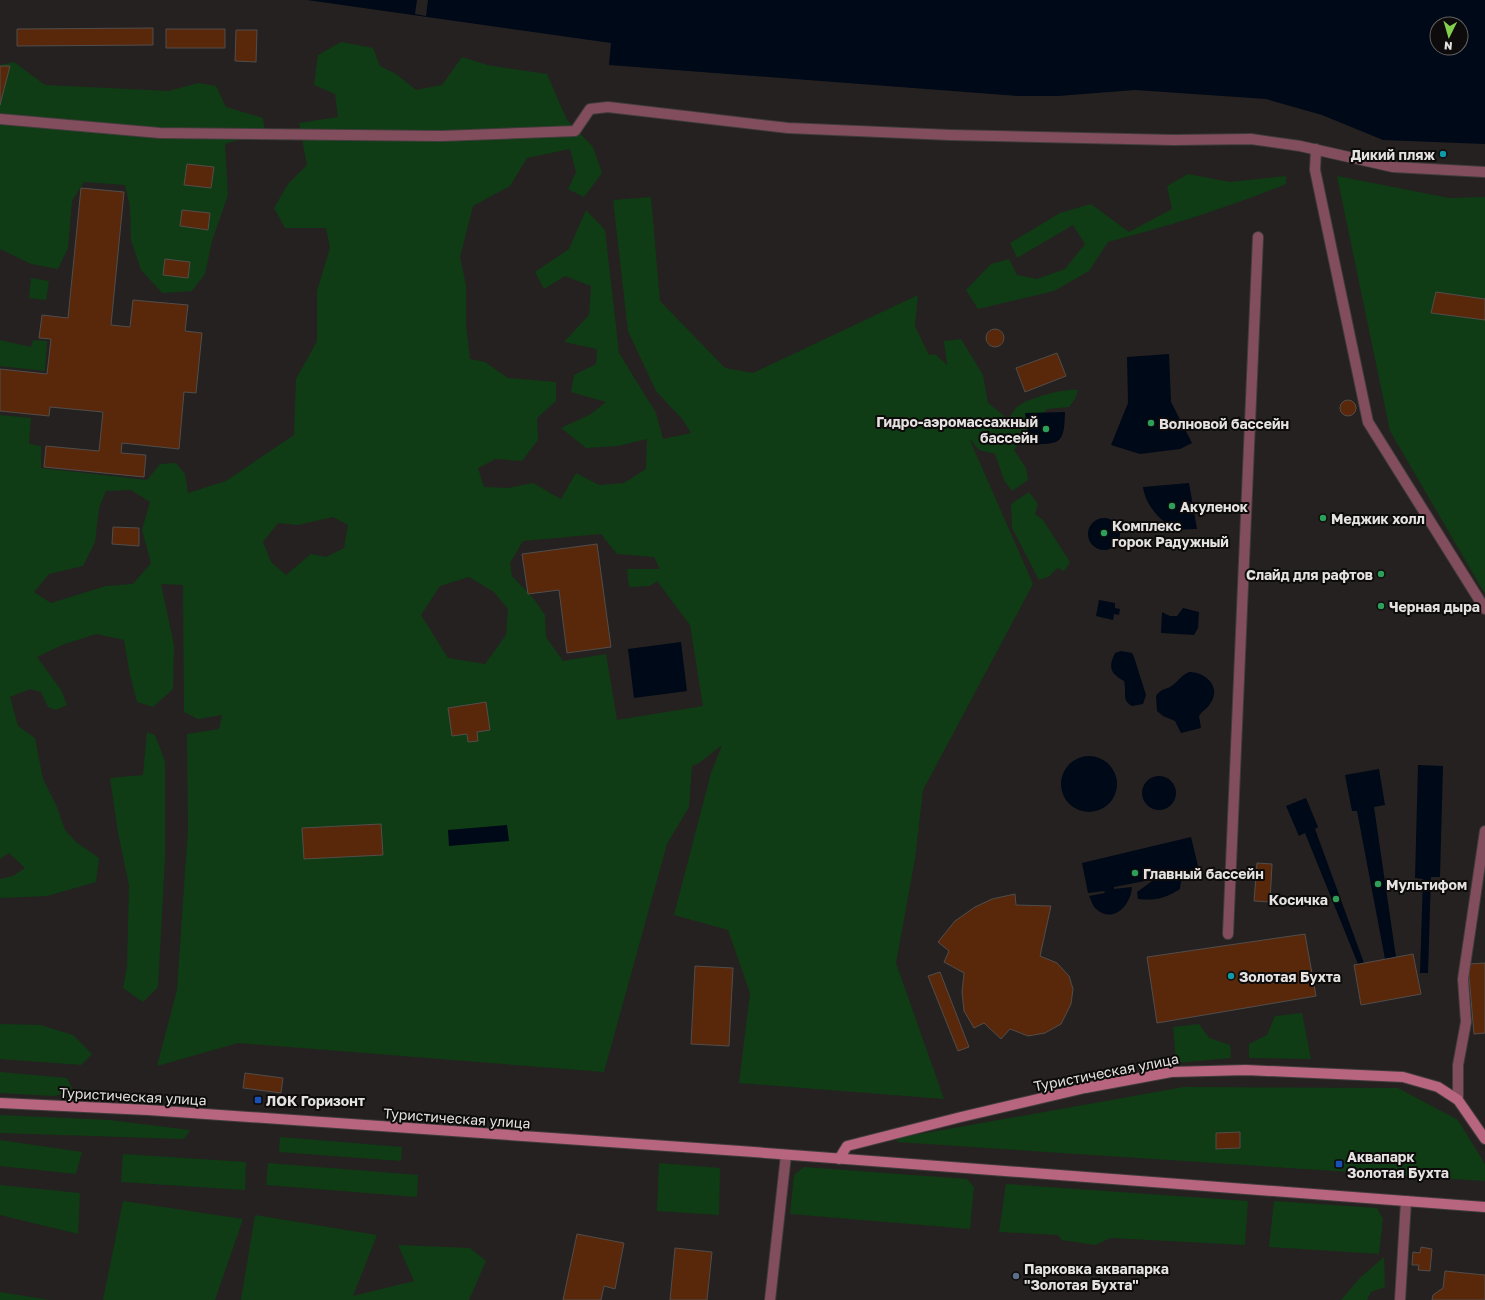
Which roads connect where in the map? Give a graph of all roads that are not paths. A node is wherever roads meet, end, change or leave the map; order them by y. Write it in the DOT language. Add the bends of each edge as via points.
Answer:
graph roads {
  1 [pos="0,119"];
  2 [pos="1316,149"];
  3 [pos="1485,172"];
  4 [pos="1258,236"];
  5 [pos="1485,609"];
  6 [pos="1485,831"];
  7 [pos="1228,934"];
  8 [pos="1458,1100"];
  9 [pos="0,1103"];
  10 [pos="1485,1139"];
  11 [pos="786,1156"];
  12 [pos="839,1159"];
  13 [pos="1406,1201"];
  14 [pos="1485,1207"];
  15 [pos="770,1300"];
  16 [pos="1400,1300"];
  1 -- 2 [label="street" via="160,134 441,136 575,131 590,109 608,107 788,128 950,135 1173,140 1251,139"];
  2 -- 3 [label="street" via="1393,167"];
  2 -- 5 [label="street" via="1316,170 1368,422"];
  4 -- 7 [label="street"];
  6 -- 8 [label="street" via="1466,947 1463,979 1466,1022 1458,1065"];
  8 -- 10 [label="street, Туристическая улица"];
  8 -- 12 [label="street, Туристическая улица" via="1438,1087 1403,1077 1246,1070 1172,1072 1085,1088 894,1133 847,1146"];
  9 -- 11 [label="street, Туристическая улица" via="163,1111"];
  11 -- 12 [label="street, Туристическая улица"];
  11 -- 15 [label="street"];
  12 -- 13 [label="street, Туристическая улица"];
  13 -- 14 [label="street, Туристическая улица"];
  13 -- 16 [label="street"];
}
